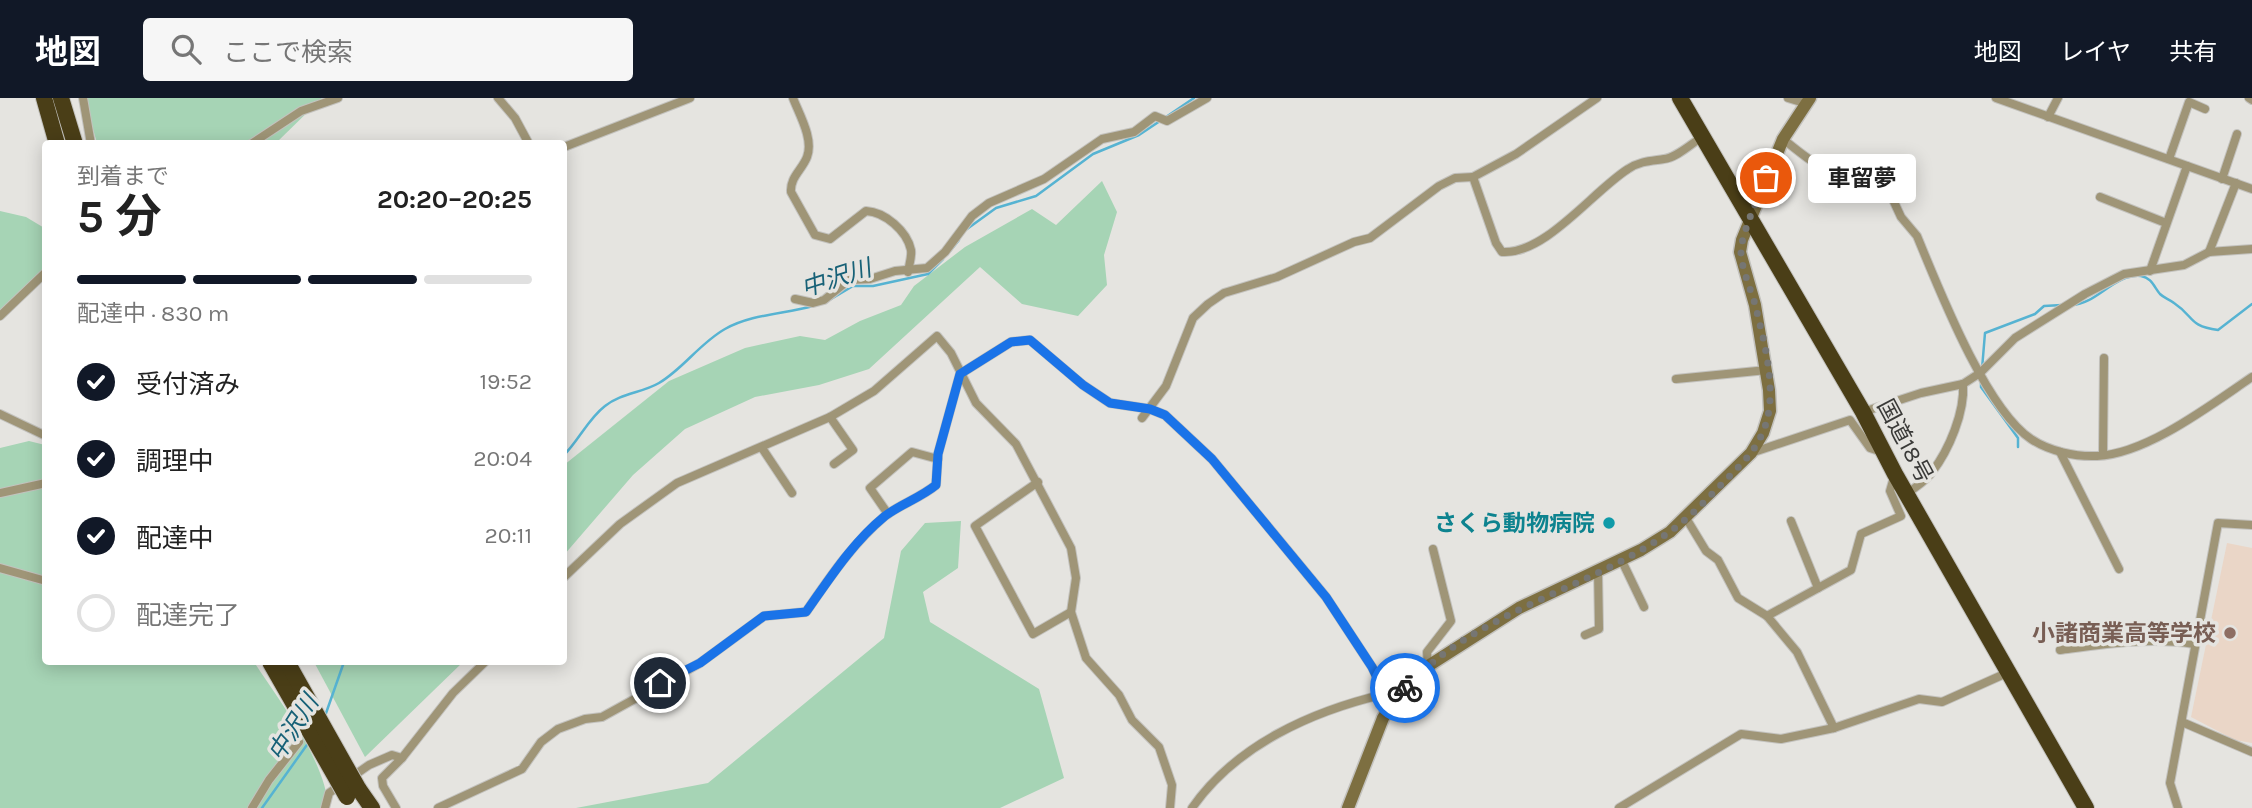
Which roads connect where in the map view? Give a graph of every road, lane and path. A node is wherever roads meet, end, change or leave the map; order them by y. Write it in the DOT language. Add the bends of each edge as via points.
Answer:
graph roads {
  1 [pos="44,98"];
  2 [pos="61,98"];
  3 [pos="83,98"];
  4 [pos="338,98"];
  5 [pos="498,98"];
  6 [pos="690,98"];
  7 [pos="793,98"];
  8 [pos="1207,98"];
  9 [pos="1597,98"];
  10 [pos="1680,98"];
  11 [pos="1788,98"];
  12 [pos="1996,98"];
  13 [pos="2058,98"];
  14 [pos="1807,101"];
  15 [pos="2205,109"];
  16 [pos="2048,117"];
  17 [pos="2236,134"];
  18 [pos="1702,137"];
  19 [pos="1783,139"];
  20 [pos="56,140"];
  21 [pos="74,140"];
  22 [pos="90,140"];
  23 [pos="257,140"];
  24 [pos="527,140"];
  25 [pos="567,146"];
  26 [pos="2169,159"];
  27 [pos="2187,166"];
  28 [pos="1473,177"];
  29 [pos="2222,179"];
  30 [pos="2236,183"];
  31 [pos="2252,189"];
  32 [pos="2099,197"];
  33 [pos="1752,219"];
  34 [pos="2166,223"];
  35 [pos="2252,249"];
  36 [pos="2209,252"];
  37 [pos="2150,271"];
  38 [pos="908,272"];
  39 [pos="42,276"];
  40 [pos="795,299"];
  41 [pos="0,316"];
  42 [pos="2104,358"];
  43 [pos="1767,370"];
  44 [pos="1980,373"];
  45 [pos="960,374"];
  46 [pos="2252,377"];
  47 [pos="1676,379"];
  48 [pos="1963,384"];
  49 [pos="1150,409"];
  50 [pos="1863,412"];
  51 [pos="0,414"];
  52 [pos="830,417"];
  53 [pos="1142,418"];
  54 [pos="42,434"];
  55 [pos="762,447"];
  56 [pos="2060,452"];
  57 [pos="1751,453"];
  58 [pos="1885,454"];
  59 [pos="2103,455"];
  60 [pos="937,459"];
  61 [pos="834,464"];
  62 [pos="1895,474"];
  63 [pos="1038,482"];
  64 [pos="42,484"];
  65 [pos="0,493"];
  66 [pos="792,493"];
  67 [pos="1907,494"];
  68 [pos="888,514"];
  69 [pos="1686,518"];
  70 [pos="1791,521"];
  71 [pos="2252,525"];
  72 [pos="1433,549"];
  73 [pos="1621,559"];
  74 [pos="0,568"];
  75 [pos="2119,569"];
  76 [pos="1598,570"];
  77 [pos="567,574"];
  78 [pos="42,580"];
  79 [pos="1818,588"];
  80 [pos="1644,607"];
  81 [pos="1071,612"];
  82 [pos="1767,616"];
  83 [pos="1586,635"];
  84 [pos="2194,644"];
  85 [pos="2060,650"];
  86 [pos="272,665"];
  87 [pos="288,665"];
  88 [pos="482,665"];
  89 [pos="1428,666"];
  90 [pos="2009,673"];
  91 [pos="1389,697"];
  92 [pos="2182,722"];
  93 [pos="1834,728"];
  94 [pos="299,742"];
  95 [pos="2252,752"];
  96 [pos="402,758"];
  97 [pos="353,798"];
  98 [pos="252,808"];
  99 [pos="325,808"];
  100 [pos="372,808"];
  101 [pos="396,808"];
  102 [pos="438,808"];
  103 [pos="1170,808"];
  104 [pos="1192,808"];
  105 [pos="1348,808"];
  106 [pos="1619,808"];
  107 [pos="2086,808"];
  108 [pos="2178,808"];
  1 -- 20 [label="highway"];
  2 -- 21 [label="highway"];
  3 -- 22 [label="street"];
  4 -- 23 [label="street" via="300,111"];
  5 -- 24 [label="street"];
  6 -- 25 [label="street"];
  7 -- 38 [label="street" via="808,148 791,192 811,228 821,239 830,239 866,211 874,212 896,225 908,241 912,253"];
  8 -- 38 [label="street" via="1167,121 1155,117 1134,132 1102,139 1044,179 989,204 966,223 936,262"];
  9 -- 28 [label="street" via="1516,155"];
  10 -- 18 [label="highway, 国道18号"];
  11 -- 14 [label="street"];
  12 -- 16 [label="street"];
  13 -- 16 [label="street"];
  14 -- 19 [label="main road"];
  15 -- 26 [label="street" via="2189,102"];
  16 -- 26 [label="street"];
  17 -- 29 [label="street"];
  18 -- 28 [label="street" via="1666,159 1652,158 1628,169 1531,246 1512,253 1502,252 1496,243"];
  18 -- 33 [label="highway, 国道18号"];
  19 -- 33 [label="main road"];
  19 -- 44 [label="street" via="1831,170 1849,174 1877,165 1901,217 1917,236"];
  26 -- 27 [label="street"];
  27 -- 29 [label="street"];
  27 -- 34 [label="street"];
  28 -- 49 [label="street" via="1455,178 1439,186 1370,238 1277,277 1224,293 1208,304 1193,318 1166,386"];
  29 -- 30 [label="street"];
  30 -- 31 [label="street"];
  30 -- 36 [label="street"];
  32 -- 34 [label="street"];
  33 -- 43 [label="main road" via="1740,252"];
  33 -- 50 [label="highway, 国道18号"];
  34 -- 37 [label="street"];
  35 -- 36 [label="street"];
  36 -- 37 [label="street" via="2184,265"];
  37 -- 44 [label="street" via="2124,274 2085,294 2015,338"];
  38 -- 40 [label="street" via="849,280 813,303"];
  39 -- 41 [label="street"];
  42 -- 59 [label="street"];
  43 -- 47 [label="street"];
  43 -- 57 [label="main road" via="1770,411"];
  44 -- 48 [label="street"];
  44 -- 56 [label="street" via="2011,420 2030,439"];
  45 -- 49 [label="street" via="1011,342 1030,340 1110,403"];
  45 -- 52 [label="street" via="937,336 874,391"];
  45 -- 60 [label="street"];
  45 -- 63 [label="street" via="976,402 1016,444"];
  46 -- 59 [label="street" via="2171,430"];
  48 -- 50 [label="street"];
  48 -- 67 [label="street" via="1960,413 1939,460 1931,474"];
  49 -- 53 [label="street"];
  49 -- 91 [label="street" via="1165,415 1212,459 1316,585"];
  50 -- 58 [label="highway, 国道18号"];
  51 -- 54 [label="street"];
  52 -- 55 [label="street"];
  52 -- 61 [label="street" via="853,450"];
  55 -- 66 [label="street"];
  55 -- 77 [label="street" via="677,483 620,524"];
  56 -- 59 [label="street"];
  56 -- 75 [label="street"];
  57 -- 58 [label="street" via="1850,420 1870,448"];
  57 -- 69 [label="main road"];
  58 -- 62 [label="highway, 国道18号"];
  60 -- 68 [label="street" via="936,485"];
  60 -- 68 [label="street" via="912,452 870,488"];
  62 -- 67 [label="highway, 国道18号"];
  62 -- 79 [label="street" via="1890,491 1901,516 1861,534 1851,569"];
  63 -- 81 [label="street" via="1071,548 1076,578"];
  63 -- 81 [label="street" via="975,527 1033,634"];
  64 -- 65 [label="street"];
  67 -- 90 [label="highway, 国道18号"];
  68 -- 102 [label="street" via="856,543 806,612 764,616 700,663 602,717 558,729 541,742 522,769"];
  69 -- 73 [label="main road"];
  69 -- 82 [label="street" via="1738,598"];
  70 -- 79 [label="street"];
  71 -- 84 [label="street" via="2218,523"];
  72 -- 89 [label="street" via="1451,621 1427,652"];
  73 -- 76 [label="main road"];
  73 -- 80 [label="street"];
  74 -- 78 [label="street"];
  76 -- 83 [label="street" via="1599,629"];
  76 -- 89 [label="main road" via="1519,608"];
  79 -- 82 [label="street"];
  81 -- 103 [label="street" via="1092,668 1159,747 1172,785"];
  82 -- 93 [label="street" via="1797,652"];
  84 -- 85 [label="street" via="2146,639"];
  84 -- 92 [label="street"];
  86 -- 97 [label="highway, bridge"];
  87 -- 97 [label="highway, bridge"];
  88 -- 96 [label="street" via="453,693"];
  89 -- 91 [label="main road"];
  90 -- 93 [label="street" via="1942,702 1919,699"];
  90 -- 107 [label="highway, 国道18号"];
  91 -- 104 [label="street" via="1286,729 1220,775"];
  91 -- 105 [label="main road"];
  92 -- 95 [label="street"];
  92 -- 108 [label="street" via="2170,783"];
  93 -- 106 [label="street" via="1781,739 1741,734"];
  94 -- 98 [label="street"];
  96 -- 99 [label="street" via="392,755 369,765 329,793"];
  96 -- 101 [label="street" via="382,778"];
  97 -- 100 [label="highway"];
}
